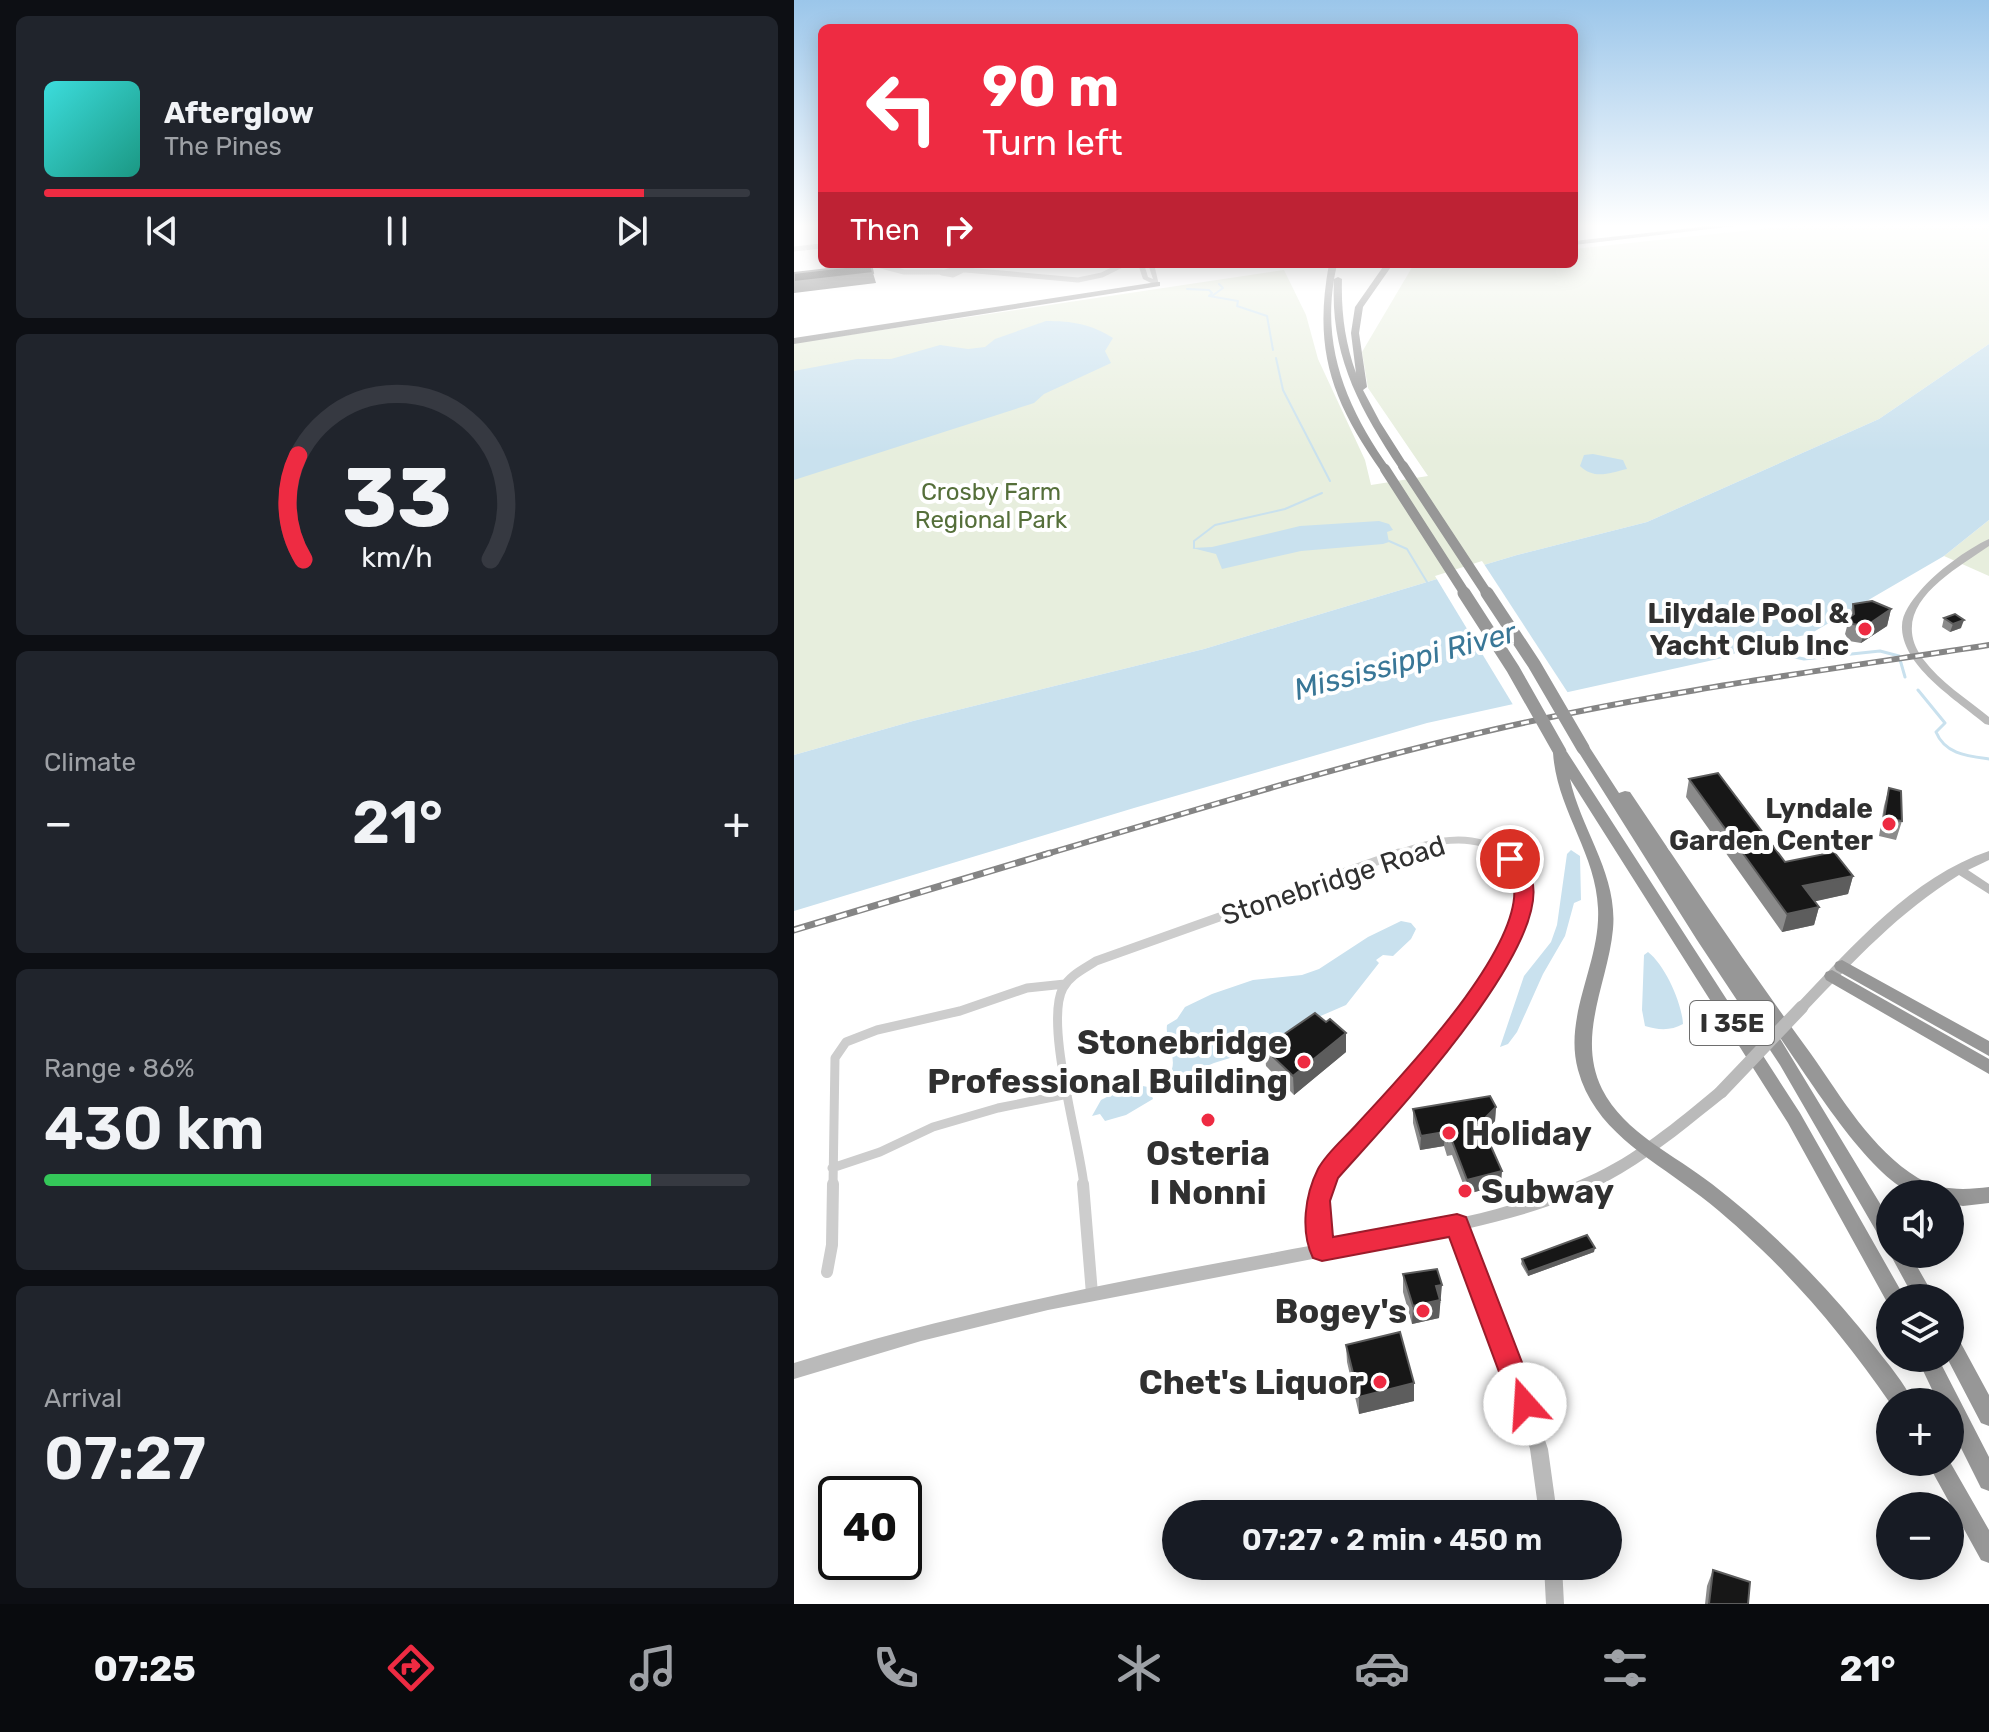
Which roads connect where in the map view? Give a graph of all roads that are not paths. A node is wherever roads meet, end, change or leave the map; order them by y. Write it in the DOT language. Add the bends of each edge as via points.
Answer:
graph roads {
  1 [pos="1038,301"];
  2 [pos="1327,301"];
  3 [pos="1337,301"];
  4 [pos="1363,301"];
  5 [pos="794,339"];
  6 [pos="1362,400"];
  7 [pos="1989,542"];
  8 [pos="1989,722"];
  9 [pos="1560,752"];
  10 [pos="1587,753"];
  11 [pos="1989,855"];
  12 [pos="1958,869"];
  13 [pos="1989,890"];
  14 [pos="1837,971"];
  15 [pos="1065,984"];
  16 [pos="1989,1049"];
  17 [pos="1989,1067"];
  18 [pos="1068,1094"];
  19 [pos="1646,1151"];
  20 [pos="832,1168"];
  21 [pos="1907,1180"];
  22 [pos="1989,1195"];
  23 [pos="1964,1198"];
  24 [pos="1876,1213"];
  25 [pos="1457,1225"];
  26 [pos="1322,1250"];
  27 [pos="827,1272"];
  28 [pos="1887,1284"];
  29 [pos="1092,1294"];
  30 [pos="1964,1369"];
  31 [pos="794,1371"];
  32 [pos="1892,1388"];
  33 [pos="1989,1416"];
  34 [pos="1964,1431"];
  35 [pos="1946,1476"];
  36 [pos="1989,1480"];
  37 [pos="1546,1500"];
  38 [pos="1989,1552"];
  39 [pos="1554,1580"];
  40 [pos="1555,1604"];
  1 -- 5 [label="highway"];
  2 -- 9 [label="highway, I 35E, bridge" via="1331,364 1339,394"];
  3 -- 6 [label="highway, I 35E" via="1347,370"];
  4 -- 6 [label="highway" via="1355,333"];
  6 -- 10 [label="highway, I 35E, bridge"];
  7 -- 8 [label="street" via="1920,595 1904,629 1919,660"];
  9 -- 19 [label="highway" via="1559,775 1590,843 1606,906 1605,941 1583,1030 1585,1065 1604,1107"];
  9 -- 28 [label="highway, I 35E" via="1794,1118"];
  10 -- 21 [label="highway" via="1621,789 1866,1144"];
  10 -- 24 [label="highway, I 35E" via="1794,1072"];
  11 -- 12 [label="street"];
  12 -- 13 [label="street"];
  12 -- 14 [label="street" via="1896,911"];
  14 -- 16 [label="highway"];
  14 -- 17 [label="highway"];
  14 -- 19 [label="street, bridge" via="1721,1092"];
  15 -- 18 [label="street" via="1059,1004 1060,1054"];
  15 -- 20 [label="street" via="1027,988 960,1011 877,1030 840,1047 835,1058"];
  15 -- 26 [label="street, Stonebridge Road" via="1096,961 1428,843 1472,841 1497,849 1515,864 1524,890 1516,933 1444,1043 1328,1172 1318,1201"];
  18 -- 20 [label="street" via="933,1127"];
  18 -- 29 [label="street" via="1083,1178"];
  19 -- 25 [label="street" via="1579,1188 1494,1218"];
  19 -- 32 [label="highway" via="1700,1185 1807,1281"];
  20 -- 27 [label="street"];
  22 -- 23 [label="highway"];
  25 -- 26 [label="street"];
  25 -- 37 [label="street" via="1535,1436"];
  26 -- 29 [label="street"];
  29 -- 31 [label="street" via="1026,1305"];
  30 -- 33 [label="highway"];
  34 -- 36 [label="highway"];
  35 -- 38 [label="highway"];
  39 -- 40 [label="street"];
}
